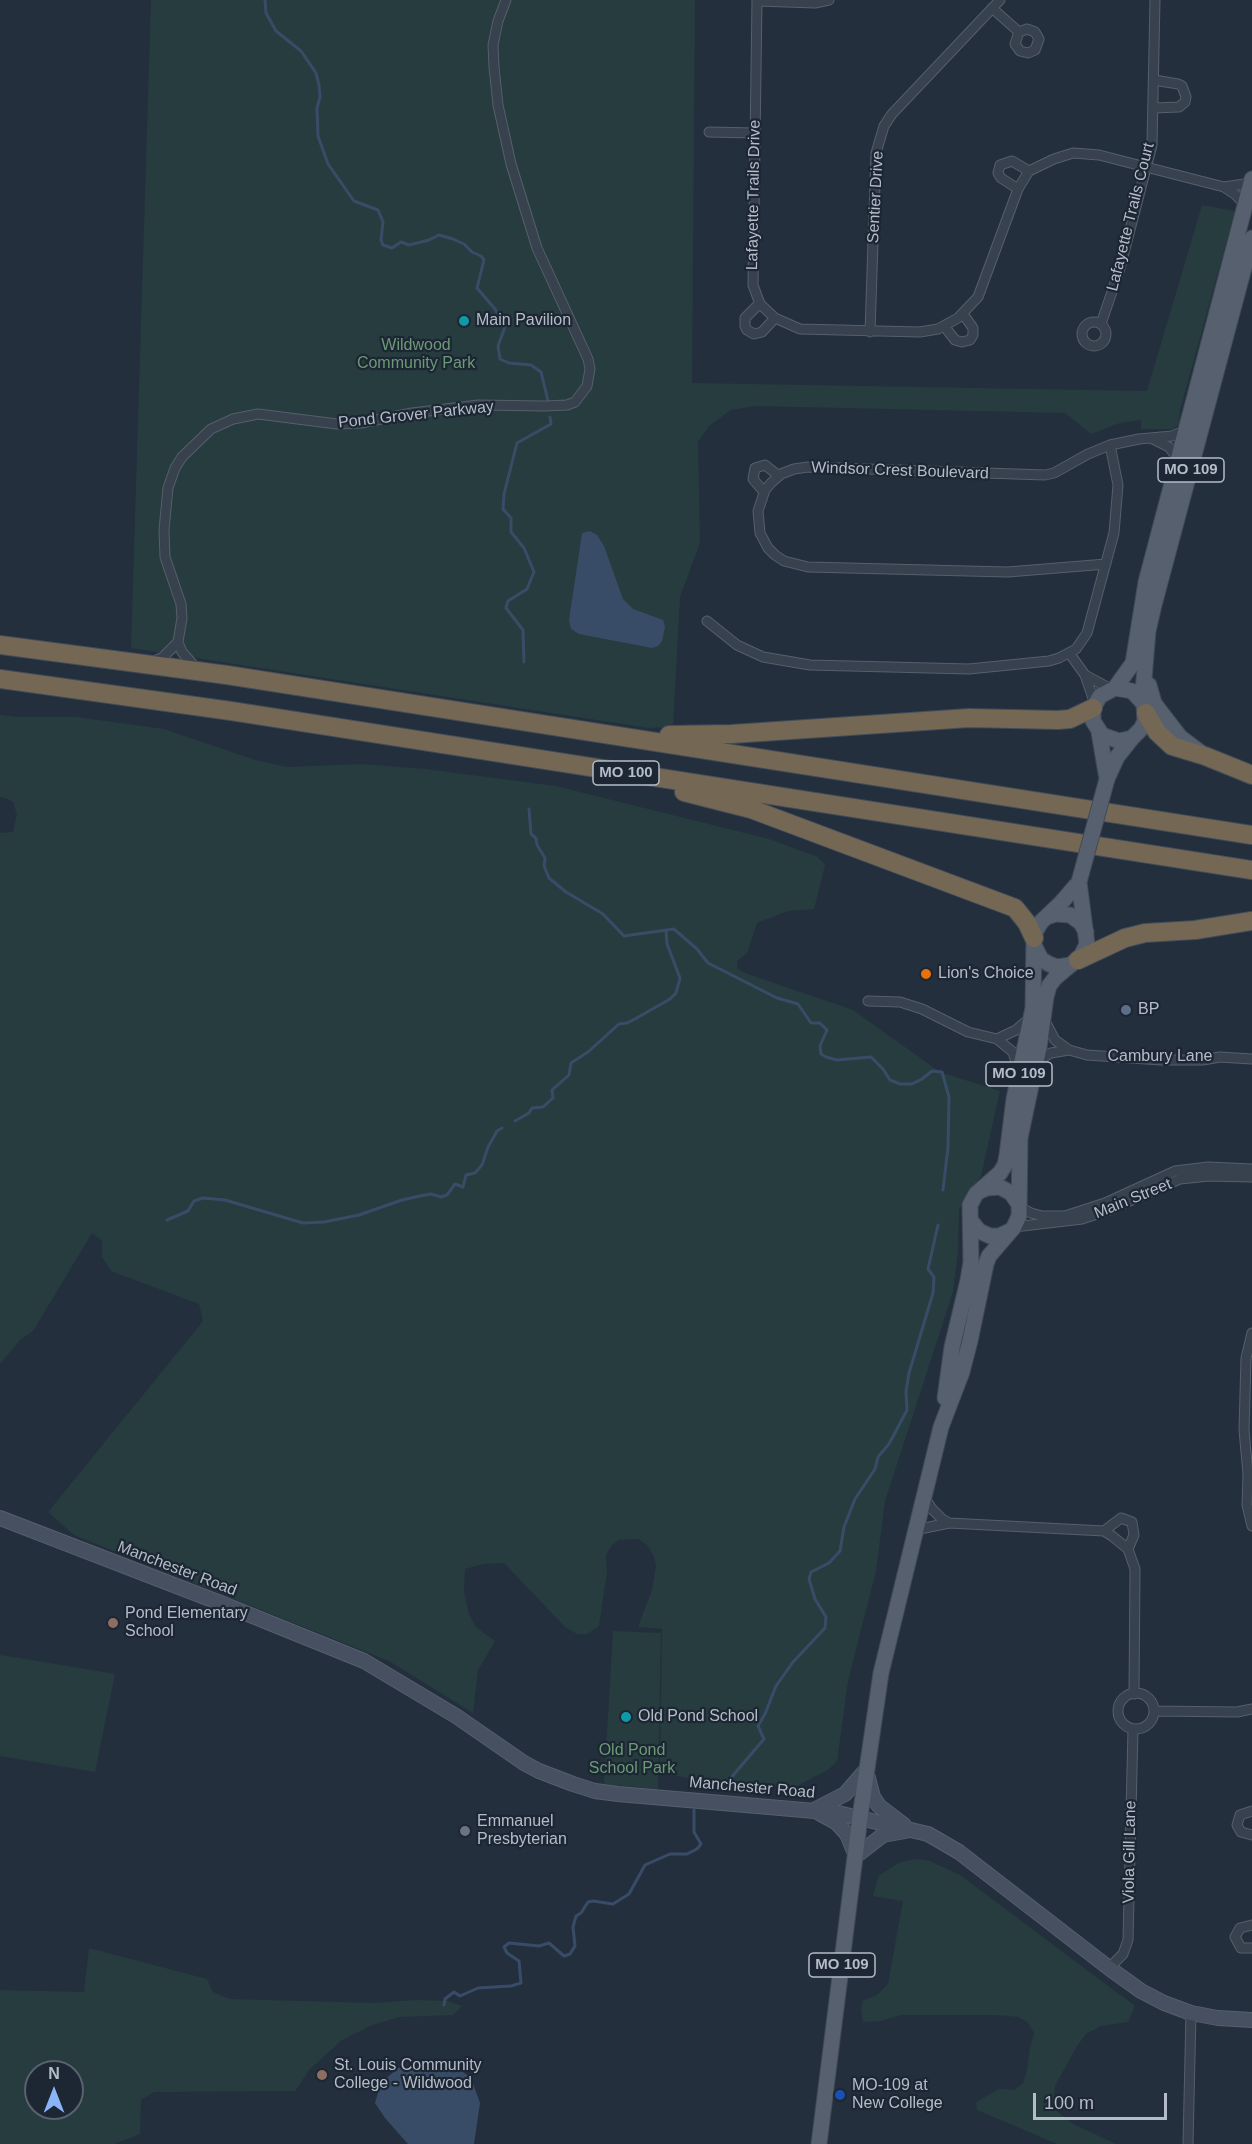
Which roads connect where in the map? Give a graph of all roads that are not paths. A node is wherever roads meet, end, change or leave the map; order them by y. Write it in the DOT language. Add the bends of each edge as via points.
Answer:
graph roads {
  1 [pos="506,0"];
  2 [pos="829,0"];
  3 [pos="1000,0"];
  4 [pos="1155,0"];
  5 [pos="757,1"];
  6 [pos="992,8"];
  7 [pos="1019,33"];
  8 [pos="1154,80"];
  9 [pos="1154,108"];
  10 [pos="709,132"];
  11 [pos="754,133"];
  12 [pos="1147,166"];
  13 [pos="1029,171"];
  14 [pos="1252,181"];
  15 [pos="1224,187"];
  16 [pos="1018,189"];
  17 [pos="1245,205"];
  18 [pos="1252,238"];
  19 [pos="760,303"];
  20 [pos="963,314"];
  21 [pos="776,318"];
  22 [pos="1101,324"];
  23 [pos="944,326"];
  24 [pos="870,332"];
  25 [pos="1186,430"];
  26 [pos="1153,439"];
  27 [pos="1110,445"];
  28 [pos="1178,459"];
  29 [pos="779,476"];
  30 [pos="764,492"];
  31 [pos="1106,564"];
  32 [pos="707,621"];
  33 [pos="178,642"];
  34 [pos="0,645"];
  35 [pos="1070,654"];
  36 [pos="147,664"];
  37 [pos="1145,668"];
  38 [pos="199,671"];
  39 [pos="1085,675"];
  40 [pos="0,679"];
  41 [pos="1113,689"];
  42 [pos="1094,706"];
  43 [pos="1145,708"];
  44 [pos="1099,732"];
  45 [pos="610,735"];
  46 [pos="1132,738"];
  47 [pos="1205,756"];
  48 [pos="626,773"];
  49 [pos="1252,775"];
  50 [pos="1107,778"];
  51 [pos="1252,835"];
  52 [pos="1252,870"];
  53 [pos="1079,882"];
  54 [pos="1044,919"];
  55 [pos="1252,921"];
  56 [pos="1086,935"];
  57 [pos="1034,943"];
  58 [pos="1075,962"];
  59 [pos="868,1001"];
  60 [pos="1038,1018"];
  61 [pos="997,1040"];
  62 [pos="1069,1050"];
  63 [pos="1252,1059"];
  64 [pos="1037,1061"];
  65 [pos="1019,1074"];
  66 [pos="1252,1169"];
  67 [pos="1252,1178"];
  68 [pos="980,1191"];
  69 [pos="1018,1204"];
  70 [pos="971,1221"];
  71 [pos="1012,1229"];
  72 [pos="1252,1333"];
  73 [pos="1249,1410"];
  74 [pos="941,1427"];
  75 [pos="924,1497"];
  76 [pos="0,1518"];
  77 [pos="949,1523"];
  78 [pos="1252,1526"];
  79 [pos="915,1530"];
  80 [pos="1104,1531"];
  81 [pos="1128,1549"];
  82 [pos="1134,1694"];
  83 [pos="1252,1709"];
  84 [pos="1154,1711"];
  85 [pos="1133,1729"];
  86 [pos="866,1770"];
  87 [pos="813,1810"];
  88 [pos="1252,1811"];
  89 [pos="860,1817"];
  90 [pos="910,1830"];
  91 [pos="1252,1835"];
  92 [pos="856,1856"];
  93 [pos="1252,1925"];
  94 [pos="1252,1948"];
  95 [pos="1109,1968"];
  96 [pos="1191,2013"];
  97 [pos="1252,2020"];
  98 [pos="819,2144"];
  99 [pos="1188,2144"];
  1 -- 33 [label="street, Pond Grover Parkway" via="494,45 501,117 537,248 588,359 586,386 575,402 567,405 477,405 338,424 258,414 211,429 182,457 168,488 165,557 182,612"];
  2 -- 5 [label="street"];
  3 -- 6 [label="street, Sentier Drive"];
  4 -- 8 [label="street, Lafayette Trails Court"];
  5 -- 11 [label="street, Lafayette Trails Drive"];
  6 -- 7 [label="street"];
  6 -- 24 [label="street, Sentier Drive" via="884,126 876,153"];
  8 -- 9 [label="street, Lafayette Trails Court"];
  8 -- 9 [label="street" via="1182,86 1186,97 1179,107"];
  9 -- 12 [label="street, Lafayette Trails Court"];
  10 -- 11 [label="street"];
  11 -- 19 [label="street, Lafayette Trails Drive" via="753,285"];
  12 -- 13 [label="street" via="1073,153"];
  12 -- 15 [label="street"];
  12 -- 22 [label="street, Lafayette Trails Court"];
  13 -- 16 [label="street"];
  13 -- 16 [label="street" via="1012,160 1000,165 1001,178"];
  14 -- 15 [label="street"];
  14 -- 17 [label="main road, MO 109"];
  15 -- 17 [label="street"];
  16 -- 20 [label="street" via="978,297"];
  17 -- 25 [label="main road, MO 109"];
  18 -- 37 [label="main road, MO 109" via="1154,604"];
  19 -- 21 [label="street"];
  19 -- 21 [label="street" via="745,318 747,330 754,334 762,332"];
  20 -- 23 [label="street"];
  20 -- 23 [label="street" via="973,328 970,340 955,340"];
  21 -- 24 [label="street" via="803,330"];
  23 -- 24 [label="street" via="920,332"];
  25 -- 26 [label="street, Windsor Crest Boulevard"];
  25 -- 28 [label="main road, MO 109"];
  26 -- 27 [label="street, Windsor Crest Boulevard"];
  26 -- 28 [label="street" via="1169,447"];
  27 -- 29 [label="street, Windsor Crest Boulevard" via="1045,475 808,467"];
  27 -- 31 [label="street" via="1118,506"];
  28 -- 41 [label="main road, MO 109" via="1146,582 1133,663"];
  29 -- 30 [label="street, Windsor Crest Boulevard"];
  29 -- 30 [label="street" via="765,465 755,468 753,479"];
  30 -- 31 [label="street" via="758,511 760,533 768,548 775,555 808,567 1008,572"];
  31 -- 35 [label="street" via="1087,633"];
  32 -- 35 [label="street" via="737,645 763,657 810,665 981,669 1049,662"];
  33 -- 36 [label="street" via="163,657"];
  33 -- 38 [label="street" via="186,659"];
  34 -- 36 [label="highway, MO 100"];
  35 -- 39 [label="street"];
  36 -- 38 [label="highway, MO 100"];
  37 -- 43 [label="main road, MO 109"];
  37 -- 47 [label="main road" via="1154,703 1180,736"];
  38 -- 45 [label="highway, MO 100"];
  39 -- 41 [label="street"];
  39 -- 42 [label="street"];
  40 -- 48 [label="highway, MO 100"];
  41 -- 42 [label="main road, MO 109" via="1103,693"];
  41 -- 43 [label="main road" via="1132,691"];
  42 -- 44 [label="main road, MO 109" via="1093,721"];
  42 -- 45 [label="highway" via="1058,720 969,718 732,734"];
  43 -- 46 [label="main road, MO 109" via="1144,725"];
  43 -- 47 [label="highway" via="1164,740"];
  44 -- 46 [label="main road" via="1114,741"];
  44 -- 50 [label="main road, MO 109"];
  45 -- 51 [label="highway, MO 100"];
  46 -- 50 [label="main road, MO 109"];
  47 -- 49 [label="highway"];
  48 -- 52 [label="highway, MO 100"];
  48 -- 57 [label="highway" via="751,809 1015,908 1027,923"];
  50 -- 53 [label="main road, MO 109, bridge"];
  53 -- 54 [label="main road, MO 109"];
  53 -- 56 [label="main road, MO 109"];
  54 -- 56 [label="main road" via="1056,914 1070,915 1081,923"];
  54 -- 57 [label="main road, MO 109"];
  55 -- 58 [label="highway" via="1145,933 1125,938"];
  56 -- 58 [label="main road, MO 109" via="1086,948"];
  57 -- 58 [label="main road" via="1041,959 1049,964 1057,967"];
  57 -- 60 [label="main road, MO 109"];
  58 -- 60 [label="main road, MO 109" via="1049,986"];
  59 -- 61 [label="street" via="900,1002 968,1032"];
  60 -- 61 [label="street"];
  60 -- 62 [label="street"];
  60 -- 64 [label="main road, MO 109"];
  60 -- 65 [label="main road, MO 109"];
  61 -- 65 [label="street" via="1013,1052"];
  62 -- 63 [label="street, Cambury Lane" via="1115,1058"];
  62 -- 64 [label="street, Cambury Lane" via="1051,1053"];
  64 -- 69 [label="main road, MO 109" via="1020,1138"];
  65 -- 68 [label="main road, MO 109" via="1005,1165"];
  66 -- 69 [label="street, Main Street" via="1208,1167 1175,1171 1105,1203 1065,1216 1042,1216"];
  67 -- 71 [label="street, Main Street" via="1180,1179 1082,1219"];
  68 -- 69 [label="main road" via="1000,1187 1011,1193"];
  68 -- 70 [label="main road, MO 109" via="970,1205"];
  69 -- 71 [label="main road, MO 109"];
  70 -- 71 [label="main road" via="979,1232 990,1236"];
  70 -- 74 [label="main road, MO 109" via="968,1280 952,1347"];
  71 -- 74 [label="main road, MO 109" via="986,1264 962,1372"];
  72 -- 73 [label="street" via="1246,1358"];
  73 -- 78 [label="street" via="1247,1505"];
  74 -- 75 [label="main road, MO 109"];
  75 -- 77 [label="street"];
  75 -- 79 [label="main road, MO 109"];
  76 -- 87 [label="street, Manchester Road" via="364,1661 554,1778 618,1794"];
  77 -- 79 [label="street"];
  77 -- 80 [label="street"];
  79 -- 86 [label="main road, MO 109" via="880,1673"];
  80 -- 81 [label="street"];
  80 -- 81 [label="street" via="1121,1518 1132,1522 1134,1535"];
  81 -- 82 [label="street" via="1135,1569 1137,1597"];
  82 -- 84 [label="street" via="1146,1696"];
  82 -- 85 [label="street" via="1124,1698 1118,1714 1123,1724"];
  83 -- 84 [label="street"];
  84 -- 85 [label="street" via="1148,1725"];
  85 -- 95 [label="street, Viola Gill Lane" via="1128,1940 1123,1954"];
  86 -- 87 [label="street" via="844,1794"];
  86 -- 89 [label="main road, MO 109"];
  86 -- 90 [label="street" via="879,1806"];
  87 -- 89 [label="street, Manchester Road"];
  87 -- 92 [label="street" via="842,1827"];
  88 -- 91 [label="street" via="1240,1815 1237,1825 1241,1832"];
  89 -- 90 [label="street, Manchester Road"];
  89 -- 92 [label="main road, MO 109"];
  90 -- 92 [label="street" via="883,1835"];
  90 -- 95 [label="street, Manchester Road" via="928,1834 959,1852"];
  92 -- 98 [label="main road, MO 109"];
  93 -- 94 [label="street" via="1240,1928 1235,1937 1241,1948"];
  95 -- 96 [label="street, Manchester Road" via="1141,1991"];
  96 -- 97 [label="street, Manchester Road"];
  96 -- 99 [label="street"];
}
